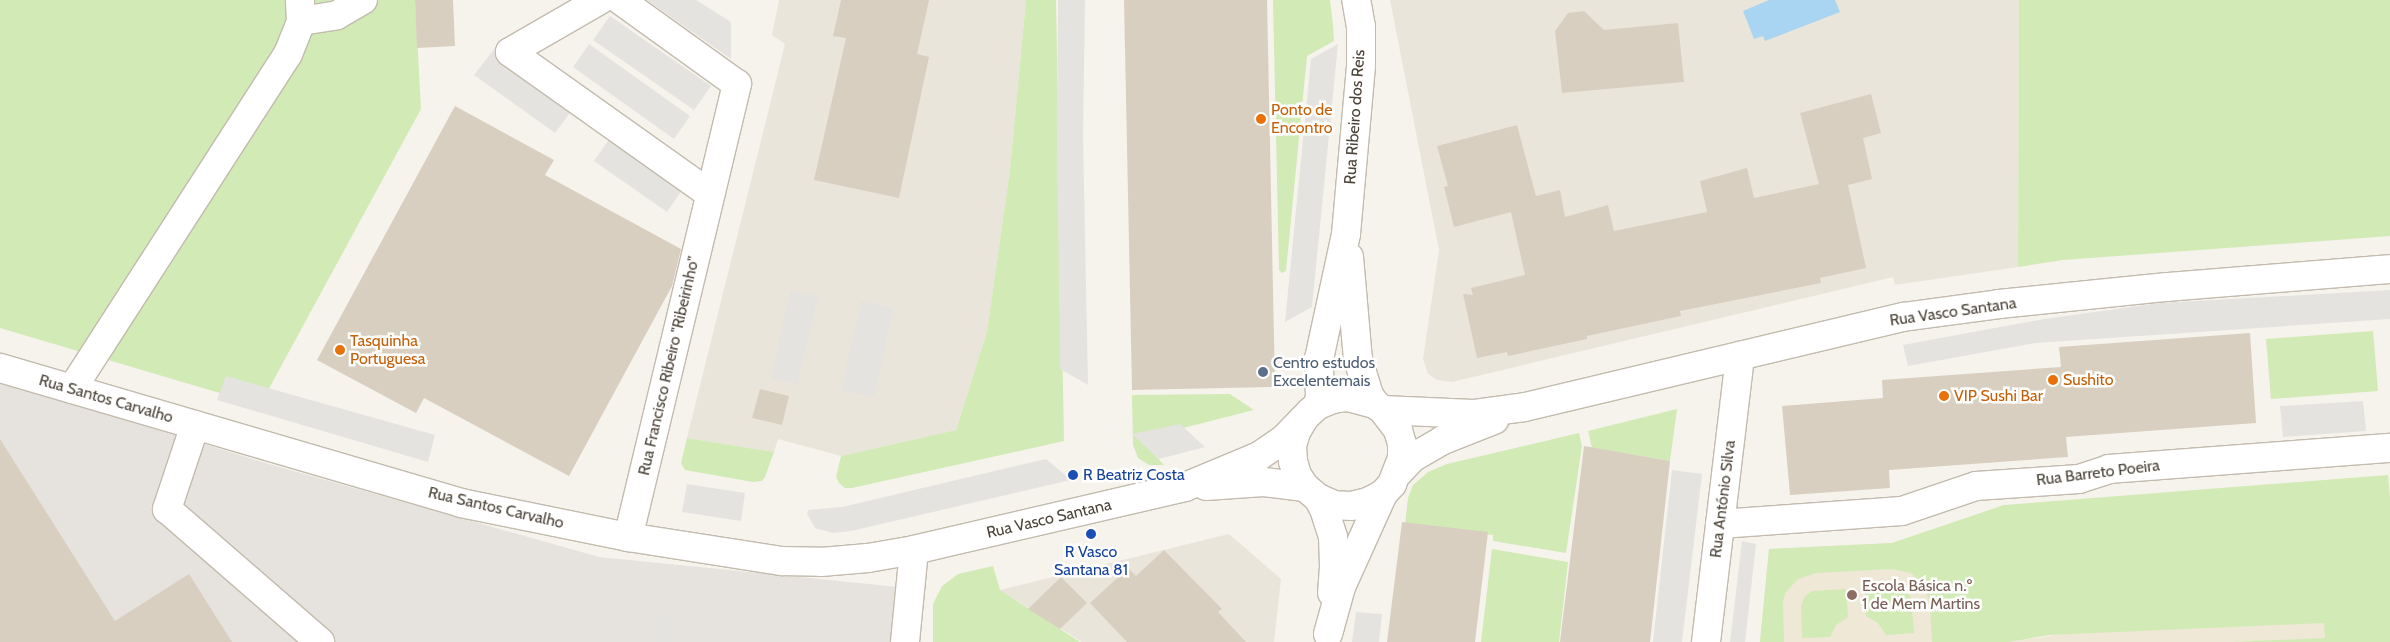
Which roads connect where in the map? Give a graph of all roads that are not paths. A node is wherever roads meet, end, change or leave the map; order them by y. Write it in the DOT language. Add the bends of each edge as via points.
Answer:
graph roads {
  1 [pos="362,0"];
  2 [pos="600,0"];
  3 [pos="620,0"];
  4 [pos="1356,0"];
  5 [pos="300,11"];
  6 [pos="710,194"];
  7 [pos="1346,234"];
  8 [pos="2390,269"];
  9 [pos="1740,356"];
  10 [pos="0,368"];
  11 [pos="72,389"];
  12 [pos="1379,407"];
  13 [pos="1525,407"];
  14 [pos="1310,413"];
  15 [pos="195,425"];
  16 [pos="2390,448"];
  17 [pos="1390,483"];
  18 [pos="1185,487"];
  19 [pos="1311,492"];
  20 [pos="1720,524"];
  21 [pos="628,537"];
  22 [pos="914,550"];
  23 [pos="1327,638"];
  24 [pos="320,642"];
  25 [pos="905,642"];
  26 [pos="1706,642"];
  1 -- 5 [label="street" via="338,15"];
  2 -- 6 [label="street" via="510,52"];
  3 -- 6 [label="street, Rua Francisco Ribeiro \"Ribeirinho\"" via="737,84"];
  4 -- 7 [label="street, Rua Ribeiro dos Reis" via="1361,27 1361,66"];
  5 -- 11 [label="street" via="288,54"];
  6 -- 21 [label="street, Rua Francisco Ribeiro \"Ribeirinho\""];
  7 -- 12 [label="street, Rua Ribeiro dos Reis" via="1358,359 1370,394"];
  7 -- 14 [label="street, Rua Ribeiro dos Reis" via="1319,359 1320,396"];
  8 -- 9 [label="street, Rua Vasco Santana" via="1999,304 1903,317"];
  9 -- 13 [label="street, Rua Vasco Santana"];
  9 -- 20 [label="street, Rua António Silva"];
  10 -- 11 [label="street, Rua Santos Carvalho"];
  11 -- 15 [label="street, Rua Santos Carvalho"];
  12 -- 13 [label="street, Rua Vasco Santana" via="1472,414"];
  12 -- 14 [label="street, Rua Vasco Santana" via="1348,397 1333,399"];
  12 -- 17 [label="street" via="1398,430 1402,444 1402,458"];
  13 -- 17 [label="street, Rua Vasco Santana" via="1443,440 1412,458"];
  14 -- 18 [label="street, Rua Vasco Santana" via="1284,439 1259,456"];
  14 -- 19 [label="street" via="1296,432 1292,446 1297,474"];
  15 -- 21 [label="street, Rua Santos Carvalho" via="461,502"];
  15 -- 24 [label="street" via="167,509"];
  16 -- 20 [label="street, Rua Barreto Poeira" via="2109,469 2080,479 1976,486 1902,511"];
  17 -- 19 [label="street, Rua Vasco Santana" via="1368,502 1351,506 1334,505"];
  17 -- 23 [label="street" via="1341,587"];
  18 -- 19 [label="street, Rua Vasco Santana" via="1264,482"];
  18 -- 22 [label="street, Rua Vasco Santana"];
  19 -- 23 [label="street" via="1324,509 1332,537 1334,566"];
  20 -- 26 [label="street, Rua António Silva"];
  21 -- 22 [label="street, Rua Santos Carvalho" via="782,562 858,559"];
  22 -- 25 [label="street"];
}
